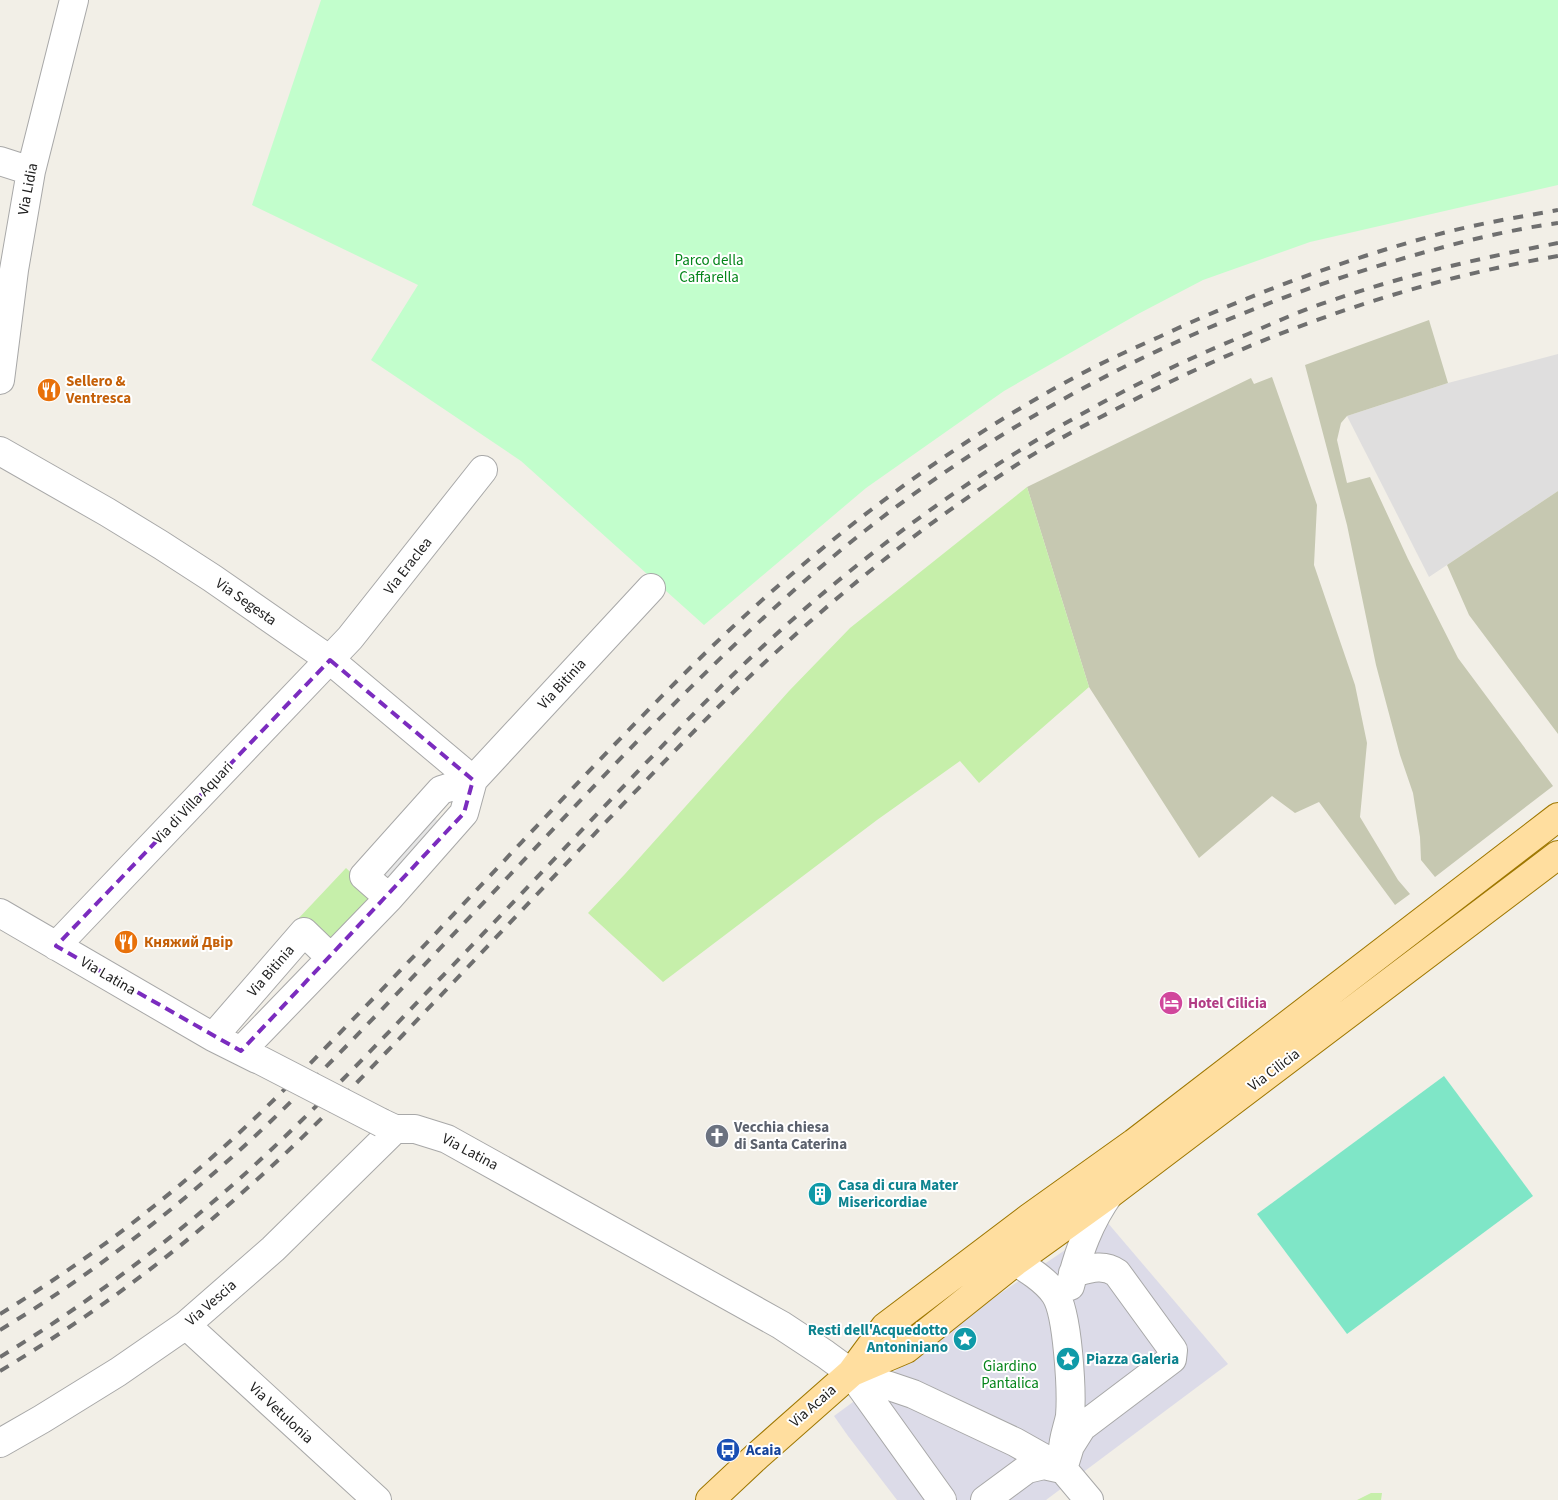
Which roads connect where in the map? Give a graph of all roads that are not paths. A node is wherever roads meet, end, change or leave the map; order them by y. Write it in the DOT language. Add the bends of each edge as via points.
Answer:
graph roads {
  1 [pos="74,0"];
  2 [pos="0,161"];
  3 [pos="31,172"];
  4 [pos="0,380"];
  5 [pos="0,450"];
  6 [pos="483,470"];
  7 [pos="651,588"];
  8 [pos="330,660"];
  9 [pos="473,780"];
  10 [pos="1558,817"];
  11 [pos="1558,855"];
  12 [pos="0,913"];
  13 [pos="56,946"];
  14 [pos="331,958"];
  15 [pos="213,1037"];
  16 [pos="250,1056"];
  17 [pos="388,1126"];
  18 [pos="1111,1192"];
  19 [pos="991,1246"];
  20 [pos="1015,1262"];
  21 [pos="1073,1273"];
  22 [pos="1064,1322"];
  23 [pos="186,1325"];
  24 [pos="851,1373"];
  25 [pos="0,1443"];
  26 [pos="1064,1469"];
  27 [pos="377,1500"];
  28 [pos="710,1500"];
  29 [pos="942,1500"];
  30 [pos="985,1500"];
  31 [pos="1089,1500"];
  1 -- 3 [label="street, Via Lidia"];
  2 -- 3 [label="street"];
  3 -- 4 [label="street, Via Lidia"];
  5 -- 8 [label="street, Via Segesta" via="154,541"];
  6 -- 8 [label="street, Via Eraclea"];
  7 -- 9 [label="street, Via Bitinia"];
  8 -- 9 [label="street, Via Segesta"];
  8 -- 13 [label="street, Via di Villa Aquari"];
  9 -- 14 [label="street, Via Bitinia" via="441,790 364,876 389,898"];
  10 -- 19 [label="main road, Via Cilicia" via="1134,1143"];
  11 -- 18 [label="main road, Via Cilicia"];
  12 -- 13 [label="street, Via Latina"];
  13 -- 15 [label="street, Via Latina"];
  14 -- 15 [label="street, Via Bitinia" via="304,932"];
  14 -- 16 [label="street, Via Bitinia"];
  15 -- 16 [label="street, Via Latina"];
  16 -- 17 [label="street, Via Latina, bridge"];
  17 -- 23 [label="street, Via Vescia" via="273,1249"];
  17 -- 24 [label="street, Via Latina" via="415,1129 447,1139 781,1325"];
  18 -- 20 [label="main road, Via Cilicia"];
  18 -- 21 [label="street" via="1097,1210"];
  19 -- 20 [label="street"];
  19 -- 24 [label="main road" via="885,1327"];
  20 -- 22 [label="street" via="1056,1294"];
  20 -- 24 [label="main road, Via Cilicia" via="906,1349"];
  21 -- 22 [label="street"];
  21 -- 26 [label="street" via="1099,1267 1117,1273 1173,1350 1172,1359 1082,1427 1070,1446"];
  22 -- 26 [label="street" via="1071,1391 1070,1418 1063,1444"];
  23 -- 25 [label="street, Via Vescia" via="118,1372"];
  23 -- 27 [label="street, Via Vetulonia"];
  24 -- 26 [label="street" via="913,1394"];
  24 -- 28 [label="main road, Via Acaia"];
  24 -- 29 [label="street"];
  26 -- 30 [label="street" via="1044,1465 1027,1468"];
  26 -- 31 [label="street"];
}
